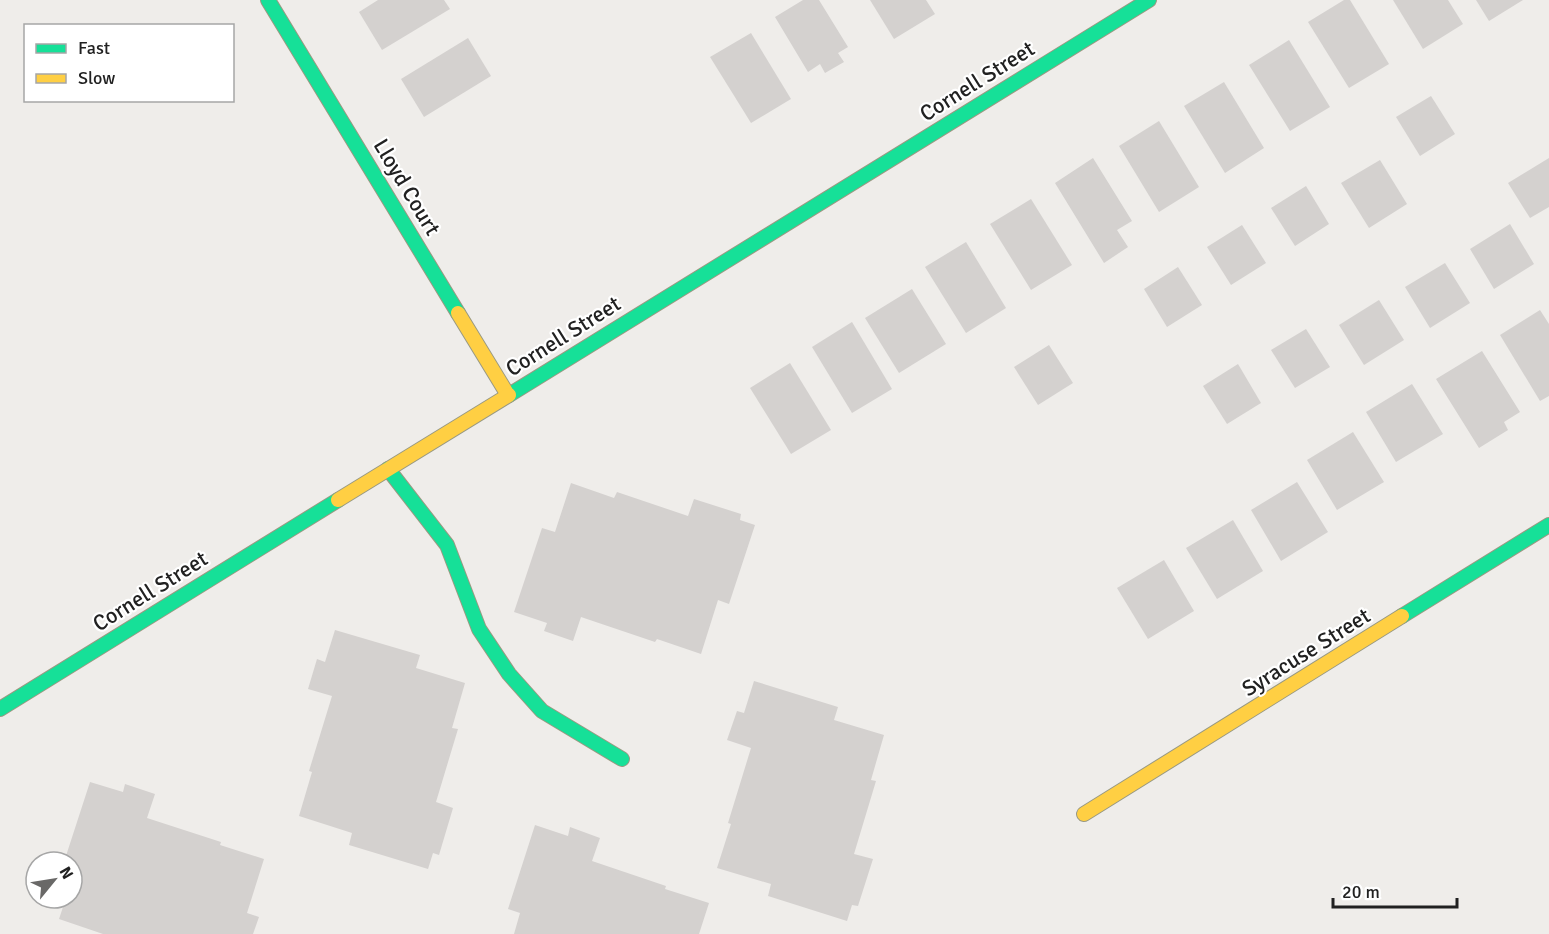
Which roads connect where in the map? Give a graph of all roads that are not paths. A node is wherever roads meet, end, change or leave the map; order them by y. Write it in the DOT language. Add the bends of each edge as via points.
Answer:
graph roads {
  1 [pos="268,0"];
  2 [pos="1149,0"];
  3 [pos="508,395"];
  4 [pos="388,469"];
  5 [pos="1549,525"];
  6 [pos="0,709"];
  7 [pos="622,759"];
  8 [pos="1084,814"];
  1 -- 3 [label="street, Lloyd Court"];
  2 -- 3 [label="street, Cornell Street"];
  3 -- 4 [label="street, Cornell Street"];
  4 -- 6 [label="street, Cornell Street"];
  4 -- 7 [label="street" via="447,545 478,629 509,674 543,711"];
  5 -- 8 [label="street, Syracuse Street"];
}
